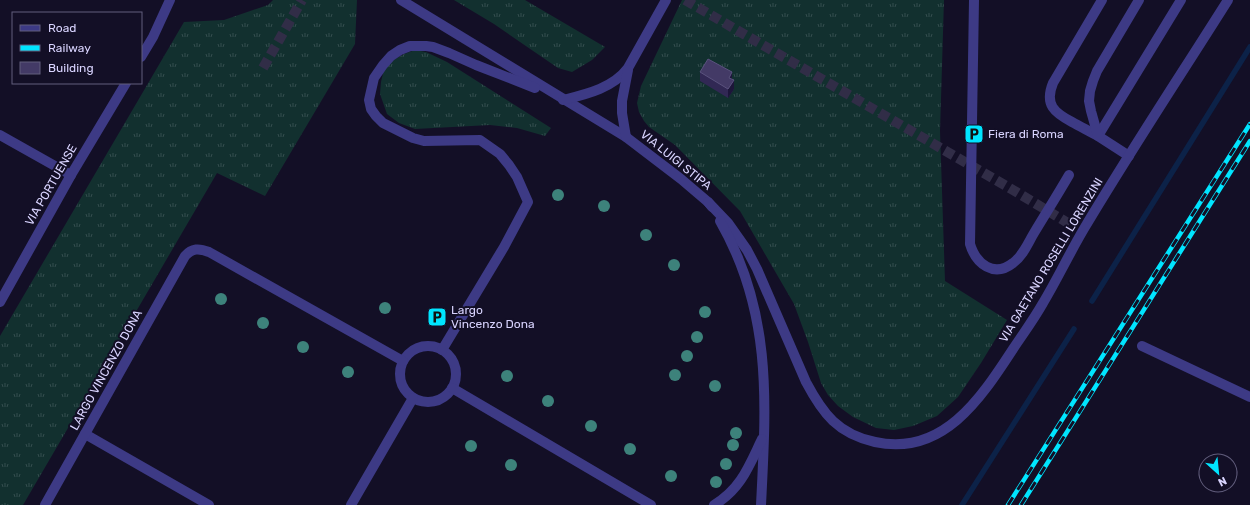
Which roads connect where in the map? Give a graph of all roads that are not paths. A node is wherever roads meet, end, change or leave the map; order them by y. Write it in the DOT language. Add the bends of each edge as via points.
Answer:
graph roads {
  1 [pos="170,0"];
  2 [pos="401,0"];
  3 [pos="666,0"];
  4 [pos="974,0"];
  5 [pos="1102,0"];
  6 [pos="1139,0"];
  7 [pos="1181,0"];
  8 [pos="1228,0"];
  9 [pos="142,55"];
  10 [pos="628,68"];
  11 [pos="125,84"];
  12 [pos="560,98"];
  13 [pos="0,135"];
  14 [pos="1098,136"];
  15 [pos="626,137"];
  16 [pos="1129,156"];
  17 [pos="71,175"];
  18 [pos="1069,175"];
  19 [pos="708,202"];
  20 [pos="0,302"];
  21 [pos="1142,346"];
  22 [pos="442,350"];
  23 [pos="403,361"];
  24 [pos="452,388"];
  25 [pos="1250,397"];
  26 [pos="413,398"];
  27 [pos="764,433"];
  28 [pos="85,434"];
  29 [pos="45,505"];
  30 [pos="209,505"];
  31 [pos="351,505"];
  32 [pos="651,505"];
  33 [pos="714,505"];
  34 [pos="761,505"];
  1 -- 9 [label="street"];
  2 -- 12 [label="street, VIA LUIGI STIPA"];
  3 -- 10 [label="street"];
  4 -- 18 [label="street" via="970,244 977,260 989,268 1002,269 1014,262"];
  5 -- 14 [label="street" via="1050,91 1050,100 1056,112"];
  6 -- 14 [label="street" via="1092,82 1091,111"];
  7 -- 14 [label="street"];
  8 -- 16 [label="street, VIA GAETANO ROSELLI LORENZINI"];
  10 -- 12 [label="street" via="622,76 586,94"];
  10 -- 15 [label="street" via="622,101"];
  11 -- 17 [label="street, VIA PORTUENSE"];
  12 -- 15 [label="street, VIA LUIGI STIPA"];
  12 -- 22 [label="street" via="426,46 410,46 400,50 391,56 374,78 368,100 376,116 383,123 406,136 420,140 480,140 500,154 510,165 528,202"];
  13 -- 17 [label="street"];
  14 -- 16 [label="street"];
  15 -- 19 [label="street, VIA LUIGI STIPA"];
  16 -- 19 [label="street, VIA GAETANO ROSELLI LORENZINI" via="1084,228 1044,302 981,396 958,420 938,433 904,445 870,441 844,430 828,418 806,382 747,250 728,222"];
  17 -- 20 [label="street, VIA PORTUENSE"];
  19 -- 27 [label="street, VIA LUIGI STIPA" via="736,250 756,313 762,349"];
  21 -- 25 [label="street"];
  22 -- 23 [label="street" via="421,347 408,354"];
  22 -- 24 [label="street" via="456,371"];
  23 -- 26 [label="street" via="400,381 407,394"];
  23 -- 28 [label="street, LARGO VINCENZO DONA" via="209,252 195,249 185,256"];
  24 -- 26 [label="street" via="442,399 435,401 427,402"];
  24 -- 32 [label="street"];
  26 -- 31 [label="street"];
  27 -- 33 [label="street" via="738,485"];
  27 -- 34 [label="street, VIA LUIGI STIPA"];
  28 -- 29 [label="street, LARGO VINCENZO DONA"];
  28 -- 30 [label="street"];
}
